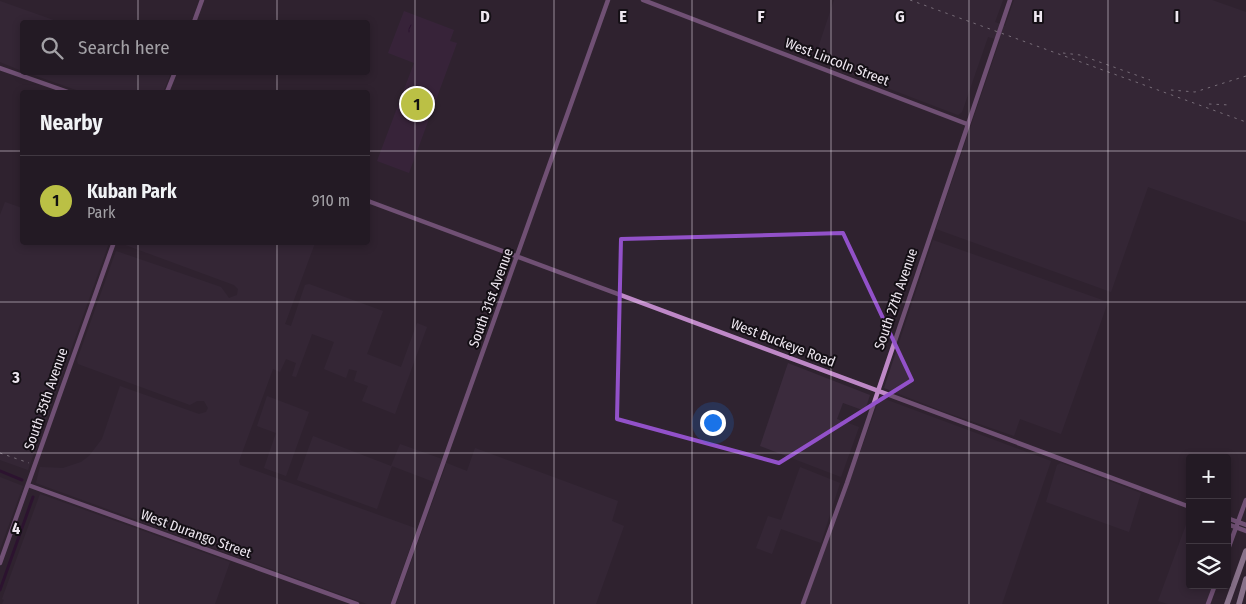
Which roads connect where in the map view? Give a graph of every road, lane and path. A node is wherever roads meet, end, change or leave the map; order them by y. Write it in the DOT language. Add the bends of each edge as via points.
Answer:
graph roads {
  1 [pos="202,0"];
  2 [pos="608,0"];
  3 [pos="642,0"];
  4 [pos="1010,0"];
  5 [pos="195,20"];
  6 [pos="0,68"];
  7 [pos="173,75"];
  8 [pos="62,90"];
  9 [pos="168,90"];
  10 [pos="967,124"];
  11 [pos="370,202"];
  12 [pos="113,245"];
  13 [pos="518,256"];
  14 [pos="877,391"];
  15 [pos="28,485"];
  16 [pos="1246,500"];
  17 [pos="1186,506"];
  18 [pos="1231,521"];
  19 [pos="1231,524"];
  20 [pos="1237,525"];
  21 [pos="1245,528"];
  22 [pos="1230,544"];
  23 [pos="1246,551"];
  24 [pos="0,563"];
  25 [pos="1246,579"];
  26 [pos="1214,589"];
  27 [pos="357,604"];
  28 [pos="393,604"];
  29 [pos="803,604"];
  30 [pos="1208,604"];
  31 [pos="1227,604"];
  32 [pos="1239,604"];
  1 -- 5 [label="main road"];
  2 -- 13 [label="main road, South 31st Avenue"];
  3 -- 10 [label="main road, West Lincoln Street"];
  4 -- 10 [label="main road, South 27th Avenue"];
  6 -- 8 [label="main road"];
  7 -- 9 [label="main road"];
  10 -- 14 [label="main road, South 27th Avenue"];
  11 -- 13 [label="main road, West Buckeye Road"];
  12 -- 15 [label="main road, South 35th Avenue"];
  13 -- 14 [label="main road, West Buckeye Road"];
  13 -- 28 [label="main road, South 31st Avenue"];
  14 -- 17 [label="main road, West Buckeye Road"];
  14 -- 29 [label="main road, South 27th Avenue"];
  15 -- 24 [label="main road, South 35th Avenue"];
  15 -- 27 [label="main road, West Durango Street"];
  16 -- 20 [label="main road"];
  18 -- 20 [label="main road"];
  19 -- 20 [label="main road"];
  20 -- 21 [label="main road"];
  20 -- 22 [label="main road"];
  23 -- 31 [label="highway"];
  25 -- 32 [label="highway"];
  26 -- 30 [label="main road"];
}
